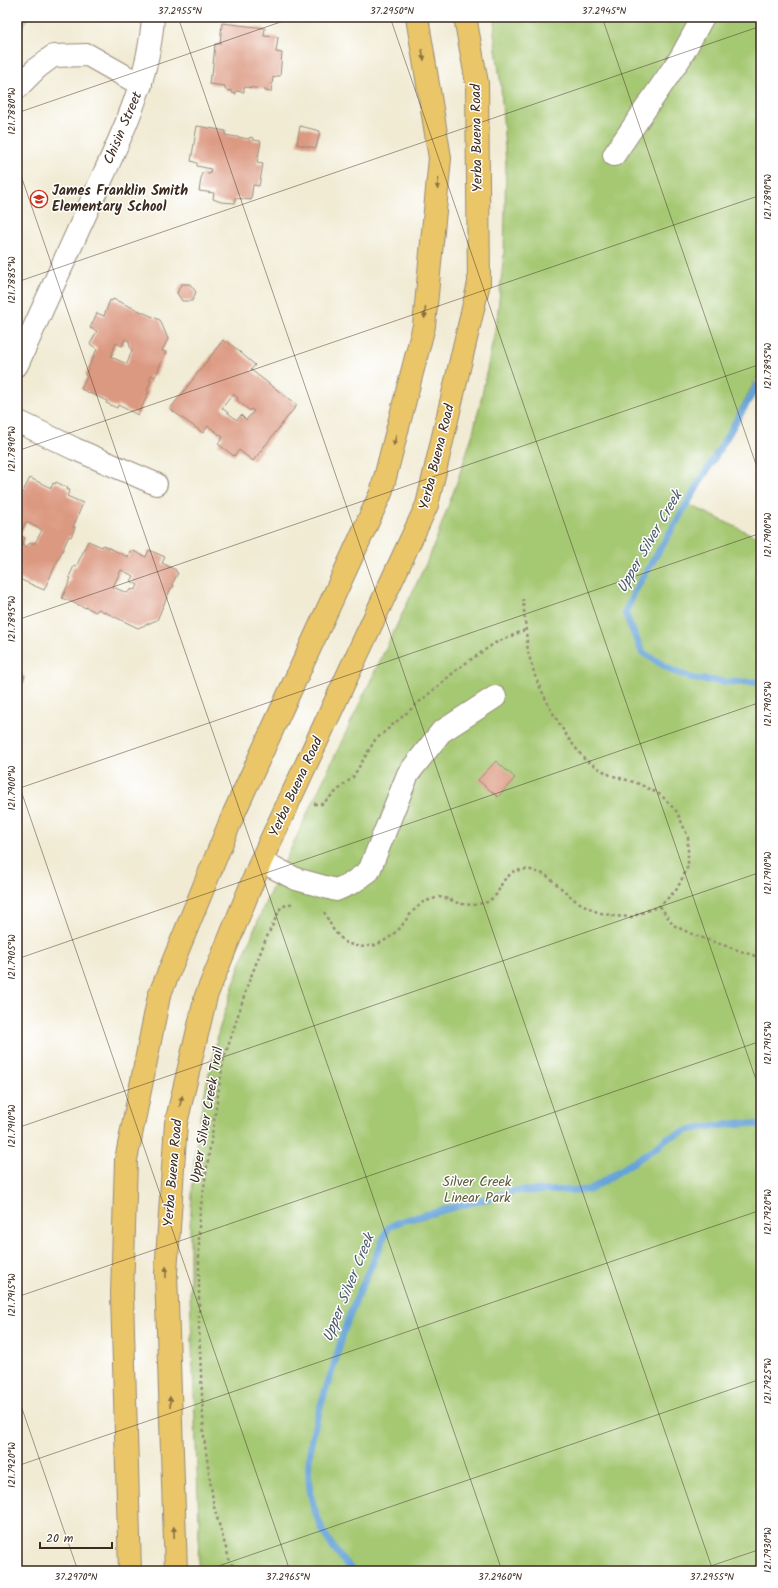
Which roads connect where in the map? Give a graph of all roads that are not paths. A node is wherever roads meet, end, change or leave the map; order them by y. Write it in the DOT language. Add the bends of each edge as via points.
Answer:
graph roads {
  1 [pos="153,17"];
  2 [pos="417,17"];
  3 [pos="465,17"];
  4 [pos="703,17"];
  5 [pos="141,85"];
  6 [pos="17,88"];
  7 [pos="614,155"];
  8 [pos="17,365"];
  9 [pos="17,421"];
  10 [pos="156,484"];
  11 [pos="495,697"];
  12 [pos="261,861"];
  13 [pos="130,1571"];
  14 [pos="176,1571"];
  1 -- 5 [label="street, Chisin Street"];
  2 -- 13 [label="main road, one-way" via="440,158 424,326 381,493 234,813 159,996 126,1160 122,1295"];
  3 -- 12 [label="main road, Yerba Buena Road" via="477,83 479,283 427,505"];
  4 -- 7 [label="street" via="681,57"];
  5 -- 6 [label="street" via="88,55 52,56"];
  5 -- 8 [label="street, Chisin Street" via="123,132"];
  9 -- 10 [label="street"];
  11 -- 12 [label="street" via="441,732 408,774 369,871 358,879 336,890 296,879"];
  14 -- 12 [label="main road, Yerba Buena Road, one-way" via="166,1273 176,1123 206,996"];
}
